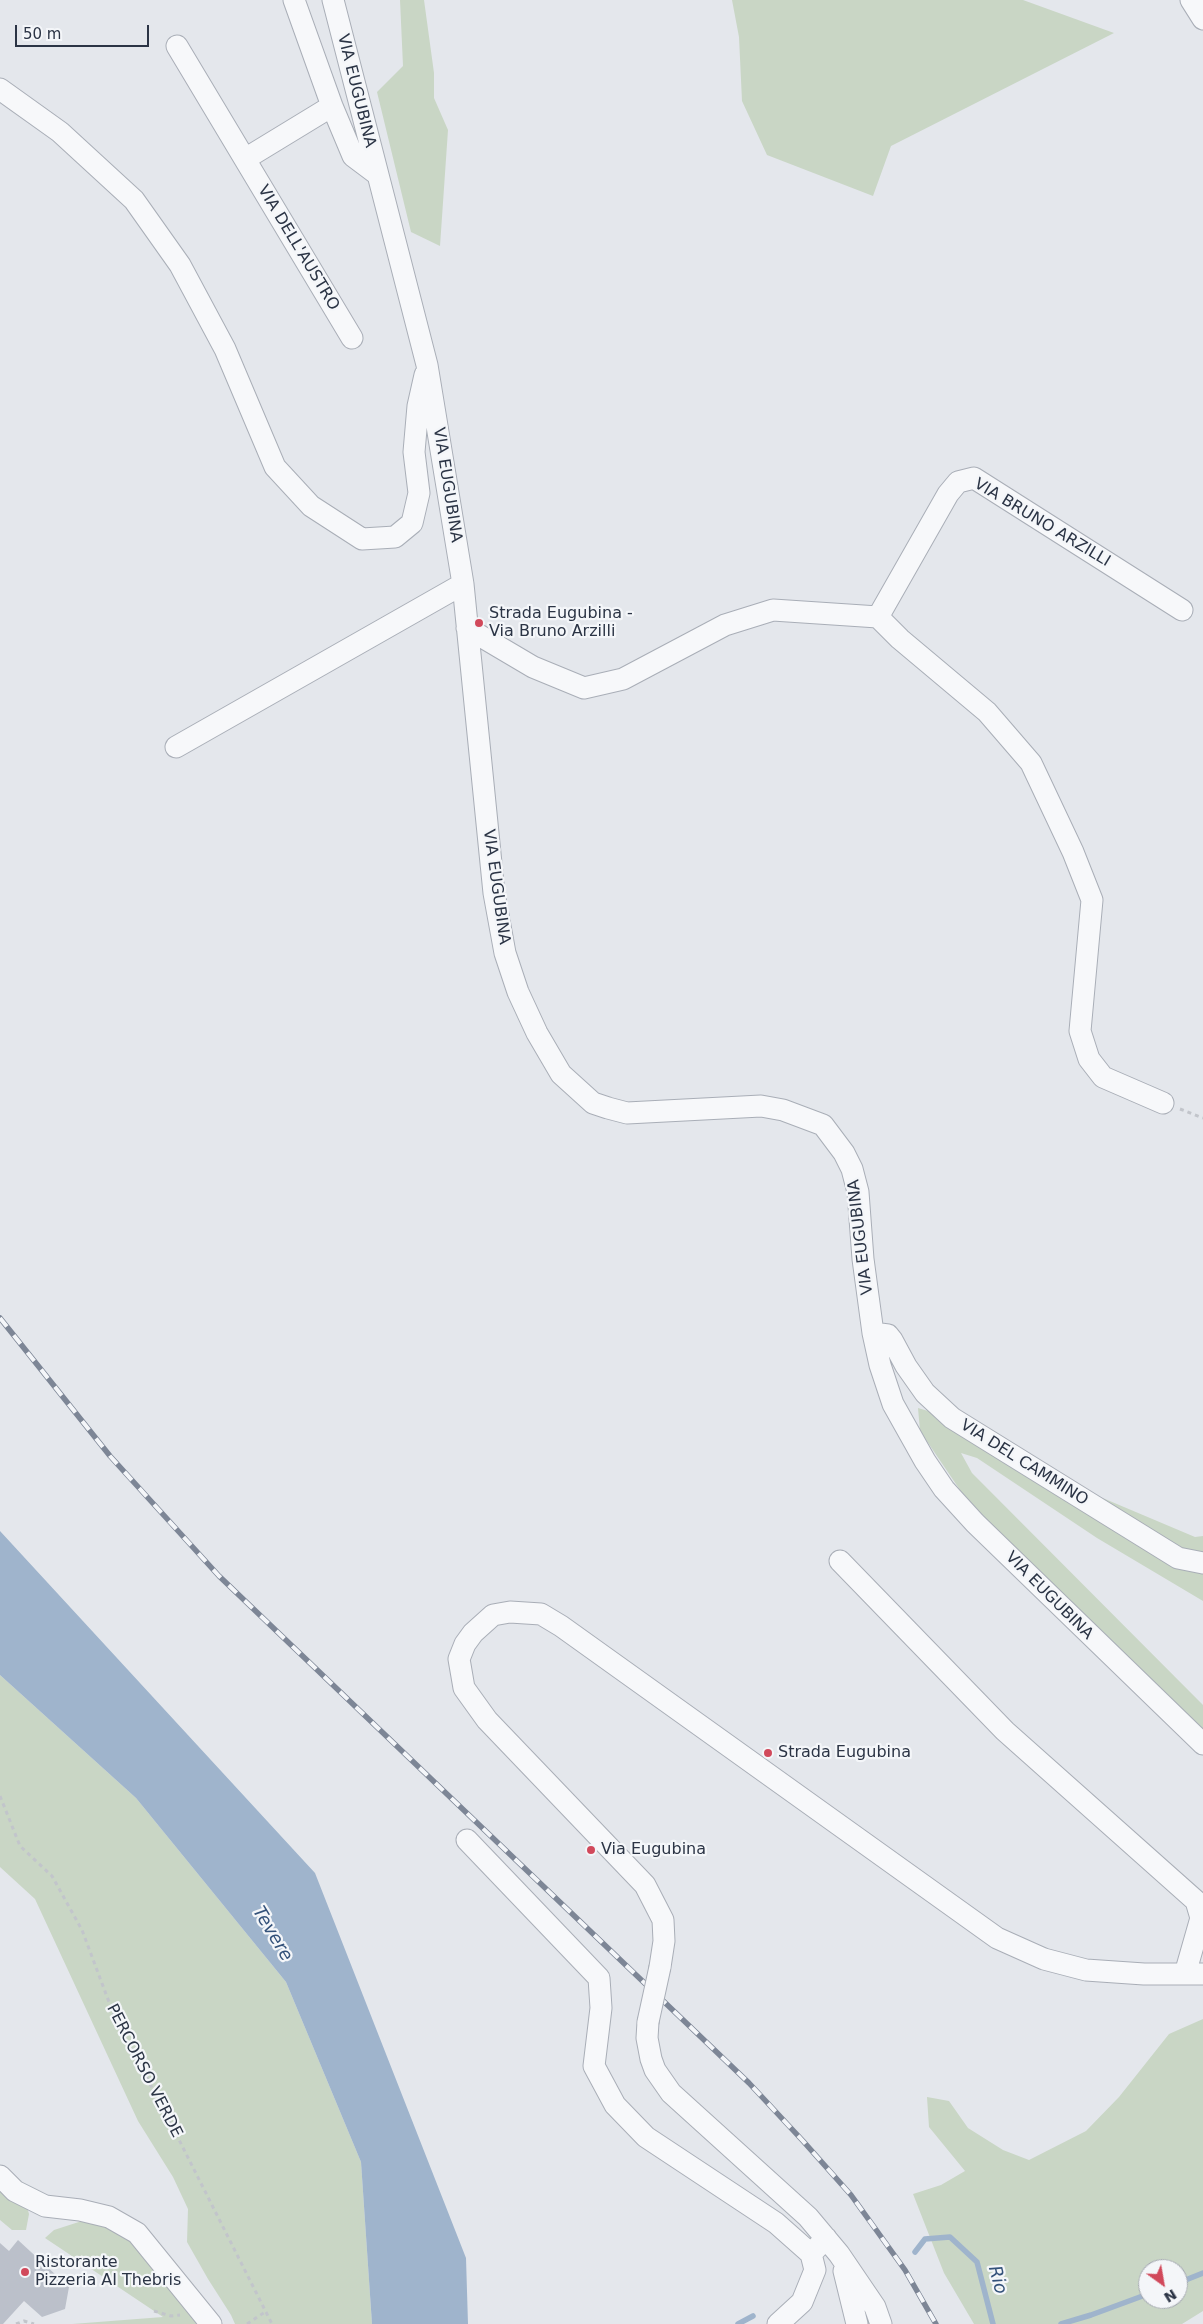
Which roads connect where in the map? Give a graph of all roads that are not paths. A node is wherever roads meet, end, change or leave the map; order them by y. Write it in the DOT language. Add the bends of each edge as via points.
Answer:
graph roads {
  1 [pos="294,0"];
  2 [pos="333,0"];
  3 [pos="1191,0"];
  4 [pos="1203,19"];
  5 [pos="177,46"];
  6 [pos="0,89"];
  7 [pos="332,106"];
  8 [pos="245,159"];
  9 [pos="377,174"];
  10 [pos="352,338"];
  11 [pos="427,365"];
  12 [pos="463,584"];
  13 [pos="1182,610"];
  14 [pos="878,617"];
  15 [pos="467,628"];
  16 [pos="176,747"];
  17 [pos="1163,1103"];
  18 [pos="873,1333"];
  19 [pos="840,1561"];
  20 [pos="1203,1562"];
  21 [pos="1203,1744"];
  22 [pos="467,1840"];
  23 [pos="1194,1974"];
  24 [pos="0,2176"];
  25 [pos="833,2246"];
  26 [pos="811,2254"];
  27 [pos="853,2318"];
  28 [pos="211,2324"];
  29 [pos="778,2324"];
  30 [pos="881,2324"];
  1 -- 7 [label="street"];
  2 -- 9 [label="street, VIA EUGUBINA"];
  3 -- 4 [label="street"];
  5 -- 8 [label="street, VIA DELL'AUSTRO"];
  6 -- 11 [label="street" via="60,132 134,200 180,265 225,349 275,467 311,506 362,539 395,537 412,523 419,494 414,452 418,406"];
  7 -- 8 [label="street"];
  7 -- 9 [label="street" via="353,156"];
  8 -- 10 [label="street, VIA DELL'AUSTRO"];
  9 -- 11 [label="street, VIA EUGUBINA"];
  11 -- 12 [label="street, VIA EUGUBINA"];
  12 -- 15 [label="street, VIA EUGUBINA"];
  12 -- 16 [label="street"];
  13 -- 14 [label="street, VIA BRUNO ARZILLI" via="974,478 958,482 948,494"];
  14 -- 15 [label="street" via="773,610 725,625 623,679 584,688 533,667"];
  14 -- 17 [label="street" via="987,712 1031,763 1092,900 1080,1032 1089,1059 1103,1077"];
  15 -- 18 [label="street, VIA EUGUBINA" via="494,893 505,953 518,992 545,1047 561,1074 593,1103 608,1108 627,1113 762,1106 823,1125 844,1153 858,1192"];
  18 -- 20 [label="street, VIA DEL CAMMINO" via="888,1335 925,1393 952,1418 1178,1558"];
  18 -- 21 [label="street, VIA EUGUBINA" via="893,1404 944,1489 974,1523"];
  19 -- 23 [label="street" via="1005,1731 1196,1901 1201,1918"];
  22 -- 26 [label="street" via="599,1978 602,2008 594,2066 615,2105 646,2137 776,2224"];
  23 -- 25 [label="street, bridge" via="1086,1970 1044,1959 997,1938 561,1626 541,1614 510,1612 493,1616 473,1632 465,1644 459,1659 464,1688 487,1720 646,1885 663,1920 664,1941 648,2022 650,2059 655,2070 671,2093 808,2217"];
  24 -- 28 [label="street" via="15,2191 45,2206 109,2217 138,2233"];
  25 -- 26 [label="street"];
  25 -- 27 [label="street"];
  25 -- 30 [label="street" via="875,2307"];
  26 -- 29 [label="street" via="816,2270 802,2302"];
}
